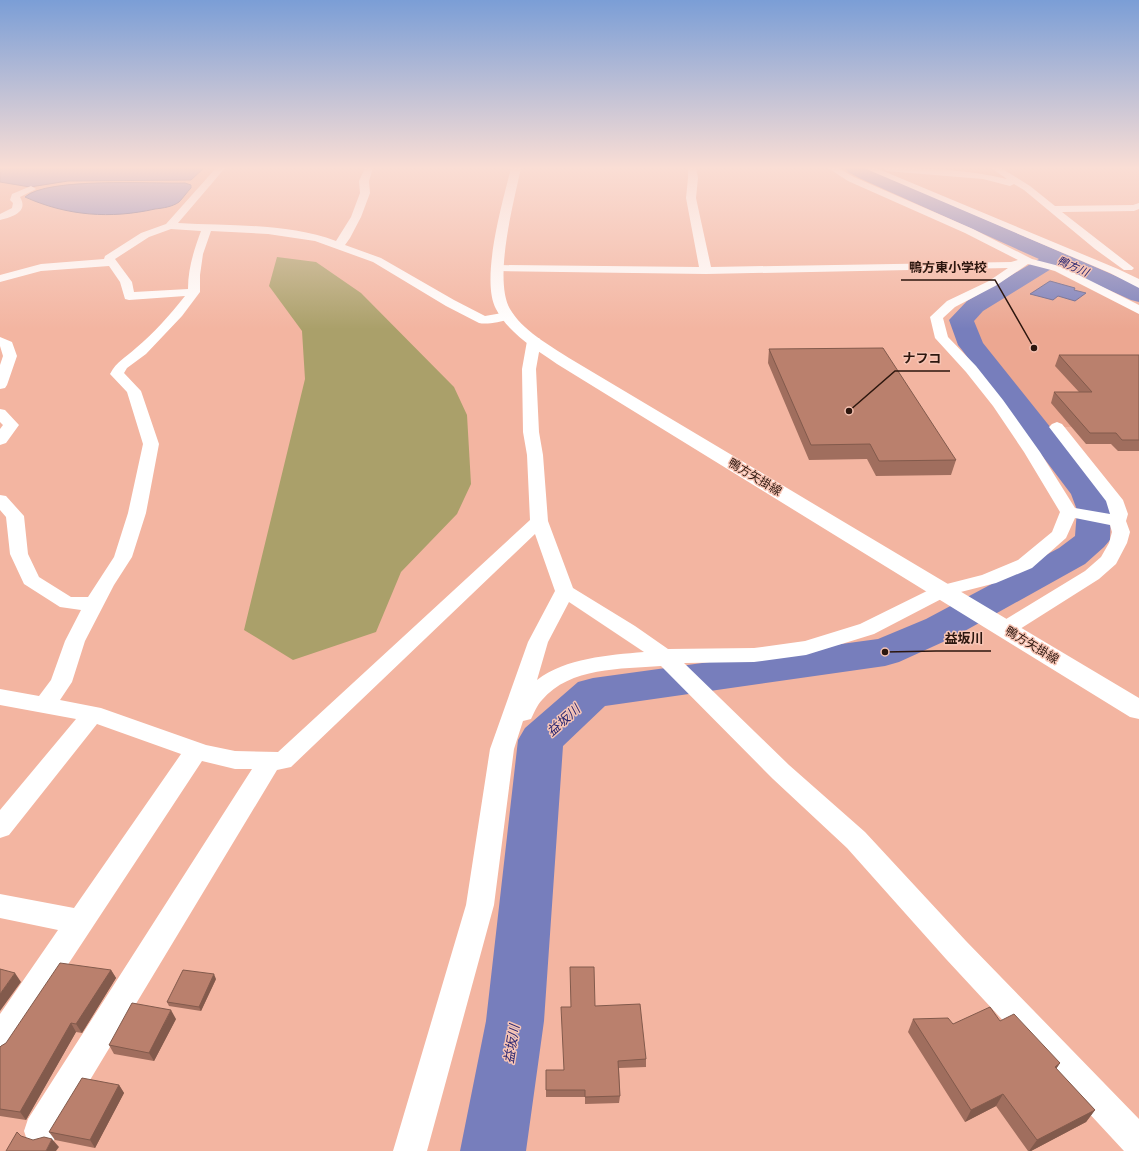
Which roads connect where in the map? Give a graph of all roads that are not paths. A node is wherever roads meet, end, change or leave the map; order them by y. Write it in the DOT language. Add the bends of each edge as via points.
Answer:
graph roads {
  1 [pos="174,222"];
  2 [pos="354,222"];
  3 [pos="506,222"];
  4 [pos="696,222"];
  5 [pos="948,222"];
  6 [pos="996,222"];
  7 [pos="1068,222"];
  8 [pos="170,226"];
  9 [pos="206,228"];
  10 [pos="339,245"];
  11 [pos="1028,261"];
  12 [pos="112,262"];
  13 [pos="497,268"];
  14 [pos="706,271"];
  15 [pos="1139,275"];
  16 [pos="0,279"];
  17 [pos="1139,284"];
  18 [pos="194,292"];
  19 [pos="1139,294"];
  20 [pos="1117,297"];
  21 [pos="1139,310"];
  22 [pos="508,316"];
  23 [pos="0,341"];
  24 [pos="534,341"];
  25 [pos="0,385"];
  26 [pos="0,413"];
  27 [pos="1057,427"];
  28 [pos="0,440"];
  29 [pos="0,500"];
  30 [pos="1069,512"];
  31 [pos="539,521"];
  32 [pos="1117,521"];
  33 [pos="565,591"];
  34 [pos="946,593"];
  35 [pos="95,604"];
  36 [pos="997,624"];
  37 [pos="667,660"];
  38 [pos="0,697"];
  39 [pos="44,706"];
  40 [pos="1139,710"];
  41 [pos="93,714"];
  42 [pos="502,749"];
  43 [pos="196,751"];
  44 [pos="270,761"];
  45 [pos="0,828"];
  46 [pos="0,906"];
  47 [pos="80,922"];
  48 [pos="0,1040"];
  49 [pos="40,1131"];
  50 [pos="1139,1143"];
  51 [pos="410,1151"];
  1 -- 8 [label="street"];
  2 -- 10 [label="street"];
  3 -- 13 [label="main road, 鴨方矢掛線"];
  4 -- 14 [label="street"];
  5 -- 11 [label="street"];
  6 -- 17 [label="street"];
  7 -- 15 [label="street"];
  8 -- 9 [label="street"];
  8 -- 12 [label="street" via="144,235 109,258"];
  9 -- 10 [label="street" via="268,231 317,238"];
  9 -- 18 [label="street" via="194,275"];
  10 -- 22 [label="street" via="377,260 484,320"];
  11 -- 14 [label="street" via="1011,265"];
  11 -- 20 [label="street" via="1059,269"];
  11 -- 30 [label="street" via="993,283 951,304 936,317 942,338 998,403"];
  12 -- 16 [label="street" via="57,266 18,272"];
  12 -- 18 [label="street" via="126,282 129,296"];
  13 -- 14 [label="street"];
  13 -- 22 [label="main road, 鴨方矢掛線" via="497,292 502,308"];
  18 -- 35 [label="street" via="174,318 141,351 121,366 117,374 134,391 151,444 137,513 122,557"];
  19 -- 20 [label="street"];
  20 -- 21 [label="street"];
  22 -- 24 [label="main road, 鴨方矢掛線"];
  23 -- 25 [label="street" via="7,345 10,356"];
  24 -- 31 [label="street" via="529,369 531,432"];
  24 -- 34 [label="main road, 鴨方矢掛線"];
  26 -- 28 [label="street" via="11,425"];
  27 -- 32 [label="street" via="1114,500 1119,514"];
  29 -- 35 [label="street" via="15,516 19,554 31,580 67,603"];
  30 -- 32 [label="street"];
  30 -- 34 [label="street" via="1060,534 1025,564"];
  31 -- 33 [label="street"];
  31 -- 44 [label="street" via="282,761"];
  32 -- 36 [label="street" via="1121,532 1118,543 1109,560 1092,575"];
  33 -- 37 [label="street" via="628,631"];
  33 -- 42 [label="street" via="538,642"];
  34 -- 36 [label="main road, 鴨方矢掛線"];
  34 -- 37 [label="street" via="867,630 806,648 754,655"];
  35 -- 39 [label="street" via="75,641 61,682"];
  36 -- 40 [label="main road, 鴨方矢掛線"];
  37 -- 42 [label="street" via="589,665 558,676 535,693"];
  37 -- 50 [label="street" via="781,772 856,840 956,950"];
  38 -- 39 [label="street"];
  39 -- 41 [label="street"];
  41 -- 43 [label="street"];
  41 -- 45 [label="street"];
  42 -- 51 [label="street" via="480,905"];
  43 -- 44 [label="street" via="235,760"];
  43 -- 47 [label="street"];
  44 -- 49 [label="street"];
  46 -- 47 [label="street"];
  47 -- 48 [label="street"];
}
